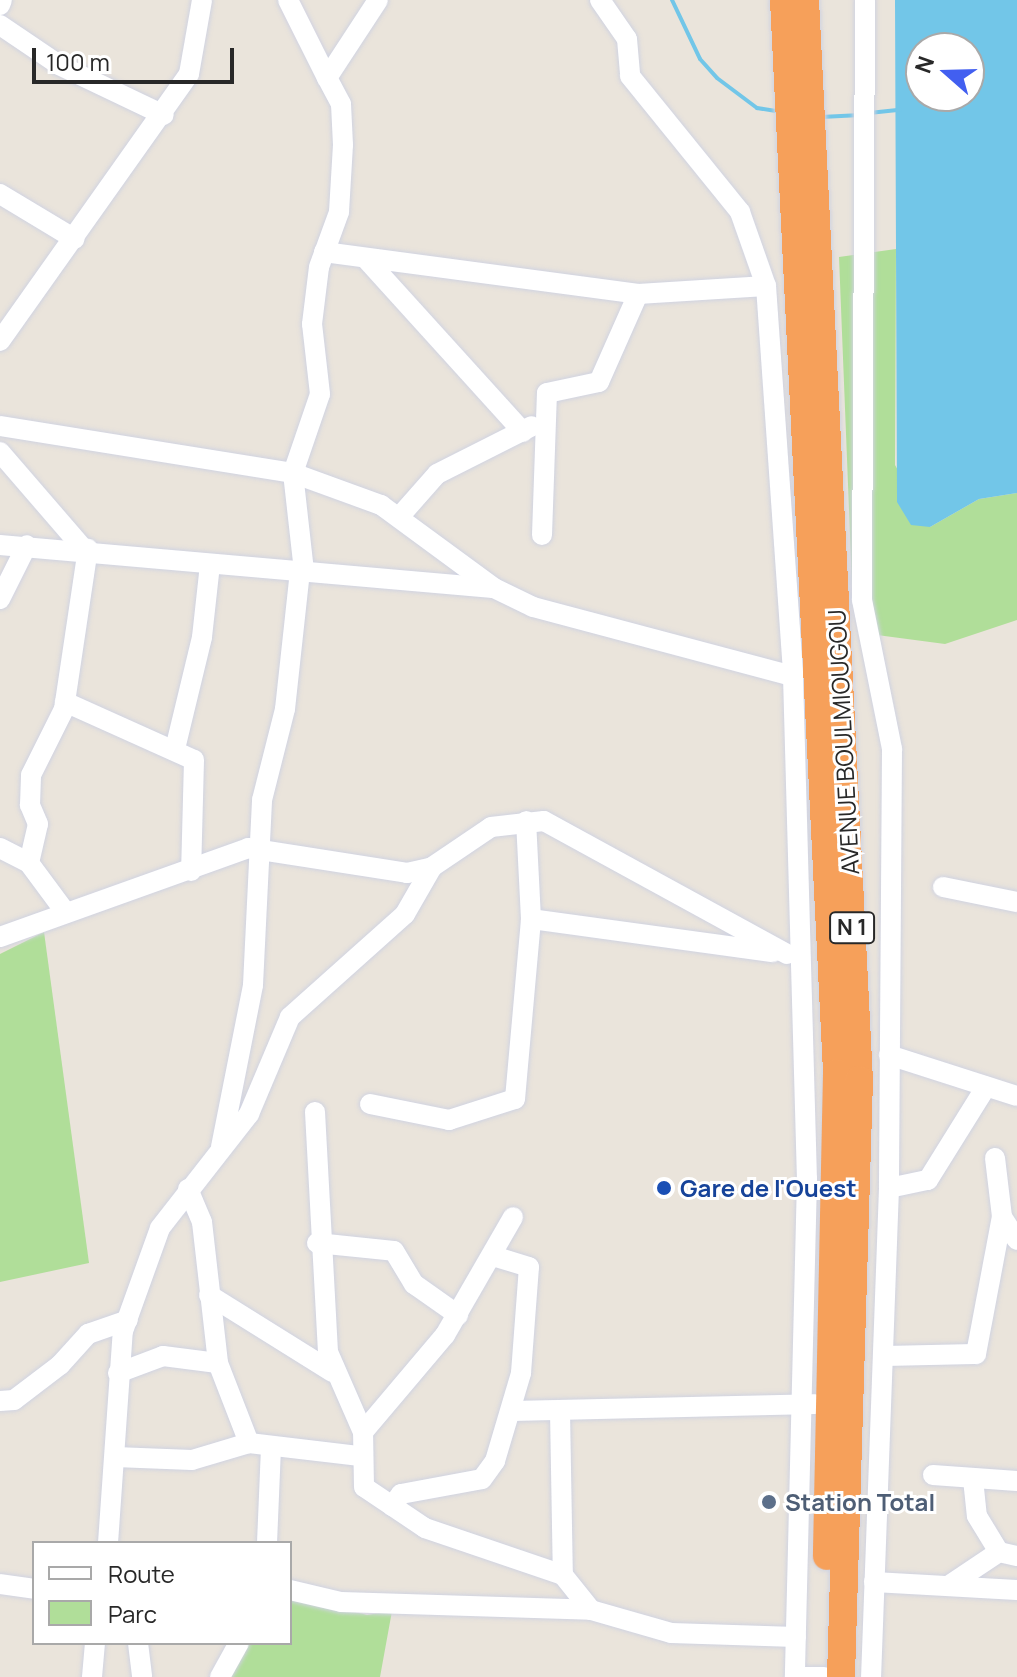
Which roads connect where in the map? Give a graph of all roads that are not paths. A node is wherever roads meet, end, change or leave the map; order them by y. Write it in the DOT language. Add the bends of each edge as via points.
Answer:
graph roads {
  1 [pos="202,0"];
  2 [pos="288,0"];
  3 [pos="378,0"];
  4 [pos="600,0"];
  5 [pos="784,0"];
  6 [pos="805,0"];
  7 [pos="865,0"];
  8 [pos="0,25"];
  9 [pos="797,70"];
  10 [pos="327,78"];
  11 [pos="164,115"];
  12 [pos="0,194"];
  13 [pos="75,239"];
  14 [pos="324,252"];
  15 [pos="367,260"];
  16 [pos="766,286"];
  17 [pos="638,294"];
  18 [pos="0,341"];
  19 [pos="544,416"];
  20 [pos="0,426"];
  21 [pos="523,432"];
  22 [pos="0,452"];
  23 [pos="293,473"];
  24 [pos="400,516"];
  25 [pos="542,535"];
  26 [pos="0,545"];
  27 [pos="27,545"];
  28 [pos="85,548"];
  29 [pos="210,565"];
  30 [pos="302,571"];
  31 [pos="494,588"];
  32 [pos="0,599"];
  33 [pos="793,676"];
  34 [pos="65,702"];
  35 [pos="175,749"];
  36 [pos="526,821"];
  37 [pos="0,848"];
  38 [pos="261,848"];
  39 [pos="29,863"];
  40 [pos="432,867"];
  41 [pos="191,871"];
  42 [pos="943,887"];
  43 [pos="1017,902"];
  44 [pos="63,909"];
  45 [pos="531,919"];
  46 [pos="0,937"];
  47 [pos="794,955"];
  48 [pos="889,1055"];
  49 [pos="986,1087"];
  50 [pos="1017,1096"];
  51 [pos="370,1104"];
  52 [pos="315,1112"];
  53 [pos="221,1148"];
  54 [pos="995,1158"];
  55 [pos="807,1179"];
  56 [pos="868,1181"];
  57 [pos="188,1189"];
  58 [pos="513,1217"];
  59 [pos="1002,1217"];
  60 [pos="1017,1240"];
  61 [pos="317,1243"];
  62 [pos="492,1256"];
  63 [pos="209,1295"];
  64 [pos="458,1315"];
  65 [pos="128,1320"];
  66 [pos="884,1356"];
  67 [pos="218,1363"];
  68 [pos="332,1372"];
  69 [pos="118,1373"];
  70 [pos="0,1401"];
  71 [pos="803,1404"];
  72 [pos="831,1404"];
  73 [pos="511,1411"];
  74 [pos="560,1411"];
  75 [pos="363,1432"];
  76 [pos="249,1443"];
  77 [pos="271,1447"];
  78 [pos="360,1456"];
  79 [pos="115,1457"];
  80 [pos="933,1475"];
  81 [pos="973,1479"];
  82 [pos="1017,1481"];
  83 [pos="392,1506"];
  84 [pos="108,1541"];
  85 [pos="267,1541"];
  86 [pos="1008,1554"];
  87 [pos="563,1575"];
  88 [pos="874,1582"];
  89 [pos="0,1584"];
  90 [pos="948,1586"];
  91 [pos="32,1589"];
  92 [pos="292,1590"];
  93 [pos="1017,1590"];
  94 [pos="591,1610"];
  95 [pos="796,1637"];
  96 [pos="95,1645"];
  97 [pos="138,1645"];
  98 [pos="238,1645"];
  99 [pos="92,1677"];
  100 [pos="142,1677"];
  101 [pos="220,1677"];
  102 [pos="824,1677"];
  103 [pos="841,1677"];
  104 [pos="871,1677"];
  1 -- 11 [label="street" via="195,56"];
  2 -- 10 [label="street"];
  3 -- 10 [label="street"];
  4 -- 16 [label="street" via="627,39 630,76 740,212"];
  5 -- 9 [label="highway, AVENUE BOULMIOUGOU / N 1"];
  6 -- 9 [label="highway, AVENUE BOULMIOUGOU / N 1"];
  7 -- 48 [label="street" via="862,600 878,708 892,749"];
  8 -- 11 [label="street" via="59,65"];
  9 -- 56 [label="highway, AVENUE BOULMIOUGOU / N 1"];
  10 -- 14 [label="street" via="341,104 343,145 339,212"];
  11 -- 13 [label="street"];
  12 -- 13 [label="street"];
  13 -- 18 [label="street"];
  14 -- 15 [label="street"];
  14 -- 23 [label="street" via="312,324 320,394"];
  15 -- 17 [label="street"];
  15 -- 21 [label="street"];
  16 -- 17 [label="street"];
  16 -- 33 [label="street"];
  17 -- 19 [label="street" via="599,382 549,390"];
  19 -- 21 [label="street"];
  19 -- 25 [label="street"];
  20 -- 23 [label="street"];
  21 -- 24 [label="street" via="437,474"];
  22 -- 28 [label="street"];
  23 -- 24 [label="street"];
  23 -- 30 [label="street"];
  24 -- 31 [label="street"];
  26 -- 27 [label="street"];
  27 -- 28 [label="street"];
  27 -- 32 [label="street"];
  28 -- 29 [label="street"];
  28 -- 34 [label="street"];
  29 -- 30 [label="street"];
  29 -- 35 [label="street" via="202,637"];
  30 -- 31 [label="street"];
  30 -- 38 [label="street"];
  31 -- 33 [label="street" via="562,616"];
  33 -- 47 [label="street"];
  34 -- 35 [label="street"];
  34 -- 39 [label="street" via="31,775 29,797 38,824"];
  35 -- 41 [label="street" via="194,760"];
  36 -- 40 [label="street" via="481,832"];
  36 -- 45 [label="street"];
  36 -- 47 [label="street" via="561,829"];
  37 -- 39 [label="street"];
  38 -- 40 [label="street" via="380,874"];
  38 -- 41 [label="street"];
  38 -- 53 [label="street" via="253,985"];
  39 -- 44 [label="street"];
  40 -- 53 [label="street" via="405,914 290,1017 249,1114"];
  41 -- 44 [label="street"];
  42 -- 43 [label="street"];
  44 -- 46 [label="street"];
  45 -- 47 [label="street"];
  45 -- 51 [label="street" via="515,1099 449,1120"];
  47 -- 55 [label="street"];
  48 -- 49 [label="street"];
  48 -- 56 [label="street"];
  49 -- 50 [label="street"];
  49 -- 56 [label="street" via="928,1180"];
  52 -- 61 [label="street"];
  53 -- 57 [label="street"];
  54 -- 59 [label="street"];
  55 -- 56 [label="street"];
  55 -- 71 [label="street"];
  56 -- 66 [label="street"];
  56 -- 72 [label="highway, AVENUE BOULMIOUGOU / N 1"];
  56 -- 103 [label="highway, AVENUE BOULMIOUGOU / N 1"];
  57 -- 63 [label="street" via="202,1222"];
  57 -- 65 [label="street" via="160,1228"];
  58 -- 62 [label="street"];
  59 -- 60 [label="street"];
  59 -- 66 [label="street" via="976,1354"];
  61 -- 64 [label="street" via="394,1251 414,1284"];
  61 -- 68 [label="street"];
  62 -- 64 [label="street"];
  62 -- 73 [label="street" via="529,1267 526,1336"];
  63 -- 67 [label="street"];
  63 -- 68 [label="street"];
  64 -- 75 [label="street" via="383,1417"];
  65 -- 69 [label="street"];
  65 -- 70 [label="street" via="88,1334 60,1365 14,1400"];
  66 -- 88 [label="street"];
  67 -- 69 [label="street" via="163,1356"];
  67 -- 76 [label="street"];
  68 -- 75 [label="street" via="354,1399"];
  69 -- 79 [label="street"];
  71 -- 72 [label="street"];
  71 -- 74 [label="street"];
  71 -- 95 [label="street"];
  72 -- 102 [label="highway, AVENUE BOULMIOUGOU / N 1"];
  73 -- 74 [label="street"];
  73 -- 83 [label="street" via="487,1477 401,1494"];
  74 -- 87 [label="street"];
  75 -- 78 [label="street"];
  76 -- 77 [label="street"];
  76 -- 79 [label="street" via="192,1460"];
  77 -- 78 [label="street"];
  77 -- 85 [label="street"];
  78 -- 83 [label="street" via="365,1490"];
  79 -- 84 [label="street"];
  80 -- 81 [label="street"];
  81 -- 82 [label="street"];
  81 -- 86 [label="street" via="975,1512"];
  83 -- 87 [label="street" via="425,1528"];
  86 -- 90 [label="street"];
  87 -- 94 [label="street"];
  88 -- 90 [label="street"];
  88 -- 104 [label="street"];
  89 -- 91 [label="street"];
  90 -- 93 [label="street"];
  92 -- 94 [label="street" via="341,1602"];
  94 -- 95 [label="street" via="671,1633"];
  95 -- 102 [label="street" via="795,1677"];
  96 -- 99 [label="street"];
  97 -- 100 [label="street"];
  98 -- 101 [label="street"];
}
